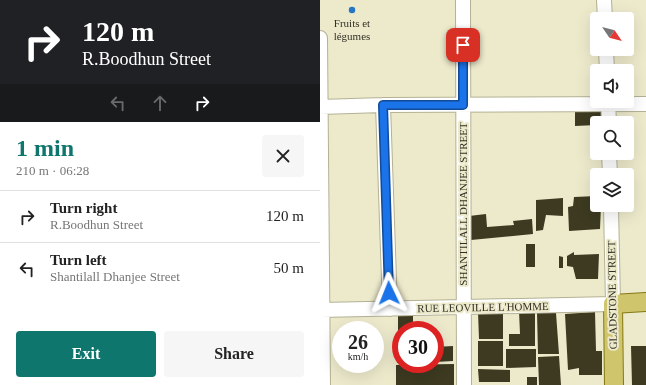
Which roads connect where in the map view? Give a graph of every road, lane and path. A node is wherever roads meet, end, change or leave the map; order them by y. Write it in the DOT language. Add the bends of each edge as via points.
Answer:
graph roads {
  1 [pos="463,0"];
  2 [pos="604,0"];
  3 [pos="605,12"];
  4 [pos="320,38"];
  5 [pos="590,103"];
  6 [pos="634,104"];
  7 [pos="646,104"];
  8 [pos="383,105"];
  9 [pos="463,105"];
  10 [pos="320,107"];
  11 [pos="611,212"];
  12 [pos="646,302"];
  13 [pos="613,304"];
  14 [pos="464,308"];
  15 [pos="390,309"];
  16 [pos="321,310"];
  17 [pos="323,385"];
  18 [pos="464,385"];
  19 [pos="614,385"];
  1 -- 9 [label="street, SHANTILALL DHANJEE STREET"];
  2 -- 3 [label="street"];
  4 -- 10 [label="street"];
  5 -- 9 [label="street"];
  6 -- 7 [label="street"];
  8 -- 9 [label="street"];
  8 -- 10 [label="street"];
  8 -- 15 [label="street"];
  9 -- 14 [label="street, SHANTILALL DHANJEE STREET"];
  10 -- 16 [label="street"];
  11 -- 13 [label="street, GLADSTONE STREET"];
  12 -- 13 [label="main road, RUE LEOVILLE L'HOMME"];
  13 -- 14 [label="street, RUE LEOVILLE L'HOMME"];
  13 -- 19 [label="main road, GLADSTONE STREET"];
  14 -- 15 [label="street, RUE LEOVILLE L'HOMME"];
  14 -- 18 [label="street, SHANTILALL DHANJEE STREET"];
  15 -- 16 [label="street, RUE LEOVILLE L'HOMME"];
  16 -- 17 [label="street"];
}
